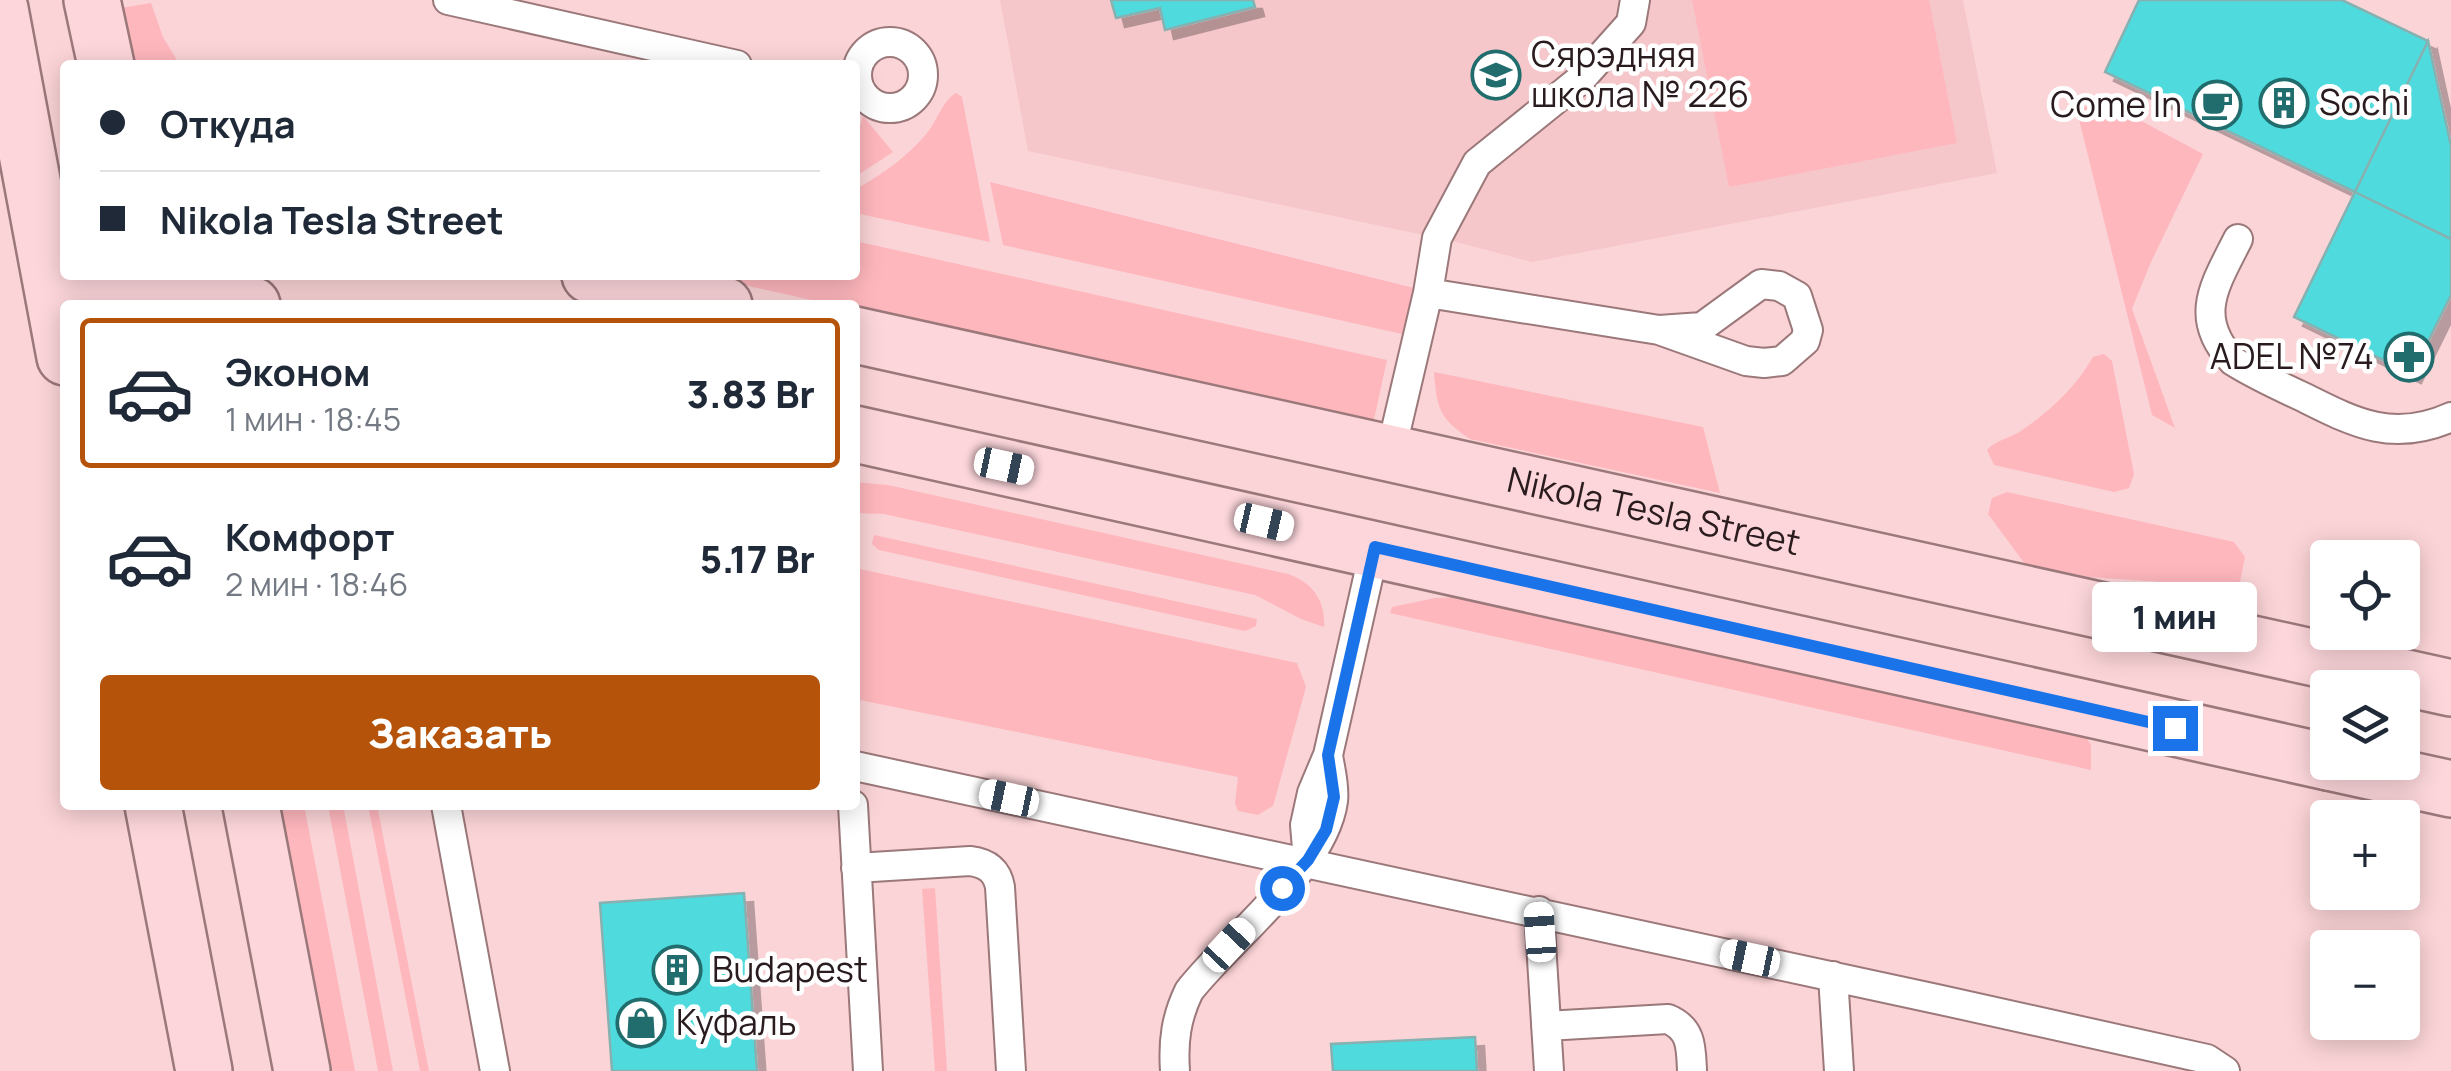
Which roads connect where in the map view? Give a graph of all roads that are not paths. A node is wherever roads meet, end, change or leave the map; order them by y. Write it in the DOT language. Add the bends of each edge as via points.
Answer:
graph roads {
  1 [pos="92,0"];
  2 [pos="448,0"];
  3 [pos="1634,0"];
  4 [pos="0,9"];
  5 [pos="105,60"];
  6 [pos="715,60"];
  7 [pos="31,163"];
  8 [pos="2238,239"];
  9 [pos="51,267"];
  10 [pos="110,280"];
  11 [pos="612,280"];
  12 [pos="150,289"];
  13 [pos="1428,294"];
  14 [pos="220,300"];
  15 [pos="702,300"];
  16 [pos="60,325"];
  17 [pos="1659,330"];
  18 [pos="860,335"];
  19 [pos="2451,417"];
  20 [pos="860,435"];
  21 [pos="1390,455"];
  22 [pos="1375,547"];
  23 [pos="2451,688"];
  24 [pos="2310,758"];
  25 [pos="860,767"];
  26 [pos="2410,780"];
  27 [pos="2451,789"];
  28 [pos="154,810"];
  29 [pos="252,810"];
  30 [pos="447,810"];
  31 [pos="853,810"];
  32 [pos="1308,860"];
  33 [pos="856,868"];
  34 [pos="1539,912"];
  35 [pos="1833,976"];
  36 [pos="1546,1026"];
  37 [pos="204,1071"];
  38 [pos="302,1071"];
  39 [pos="495,1071"];
  40 [pos="868,1071"];
  41 [pos="1011,1071"];
  42 [pos="1175,1071"];
  43 [pos="1549,1071"];
  44 [pos="1692,1071"];
  45 [pos="1838,1071"];
  46 [pos="2225,1071"];
  1 -- 5 [label="main road"];
  2 -- 6 [label="lane"];
  3 -- 13 [label="lane" via="1630,23 1581,79 1477,162 1437,238"];
  4 -- 7 [label="main road"];
  7 -- 9 [label="main road"];
  8 -- 19 [label="lane" via="2210,296 2220,348 2233,362 2356,424 2386,430"];
  9 -- 16 [label="main road"];
  10 -- 12 [label="main road"];
  11 -- 15 [label="main road"];
  12 -- 14 [label="main road"];
  13 -- 17 [label="lane"];
  13 -- 21 [label="lane"];
  17 -- 17 [label="lane" via="1764,363 1782,361 1808,330 1797,296 1761,284 1702,327"];
  18 -- 21 [label="main road, Nikola Tesla Street"];
  20 -- 22 [label="main road"];
  21 -- 23 [label="main road, Nikola Tesla Street"];
  22 -- 24 [label="main road"];
  22 -- 32 [label="lane" via="1328,755 1312,792 1305,825"];
  25 -- 32 [label="lane"];
  26 -- 27 [label="main road"];
  28 -- 37 [label="main road"];
  29 -- 38 [label="main road"];
  30 -- 39 [label="lane"];
  31 -- 33 [label="lane"];
  32 -- 34 [label="lane"];
  32 -- 42 [label="lane" via="1190,991 1174,1032"];
  33 -- 40 [label="lane"];
  33 -- 41 [label="lane" via="970,861 990,868 1000,888"];
  34 -- 35 [label="lane"];
  34 -- 36 [label="lane"];
  35 -- 45 [label="lane"];
  35 -- 46 [label="lane" via="2207,1059"];
  36 -- 43 [label="lane"];
  36 -- 44 [label="lane" via="1668,1019 1689,1038"];
}
